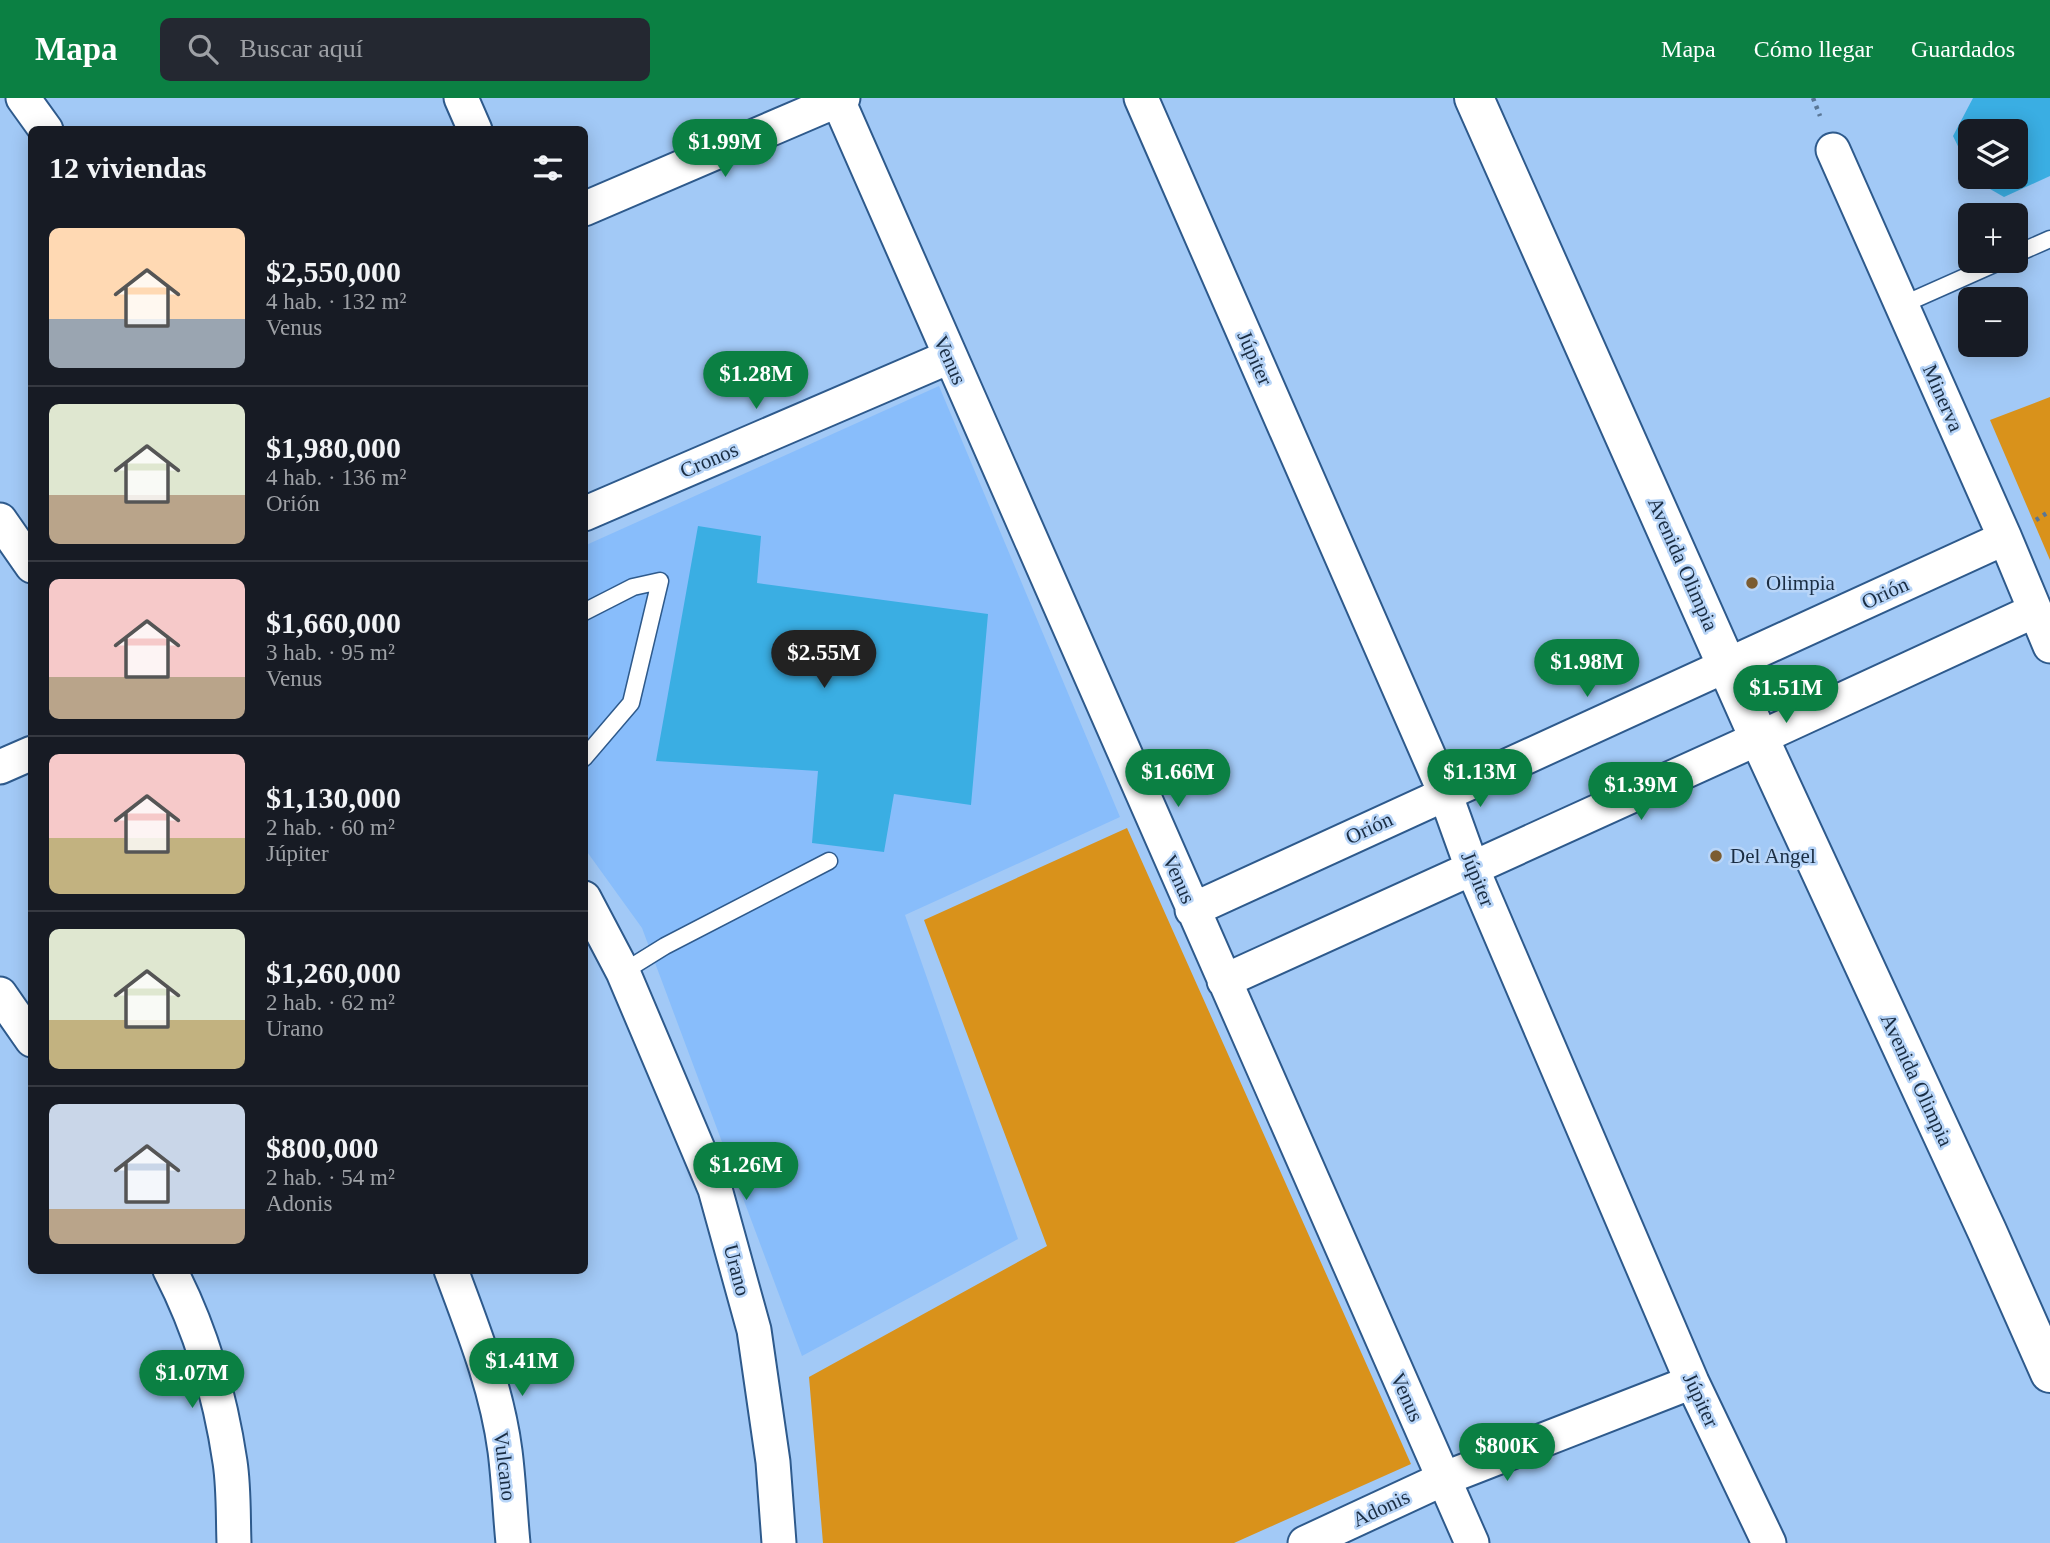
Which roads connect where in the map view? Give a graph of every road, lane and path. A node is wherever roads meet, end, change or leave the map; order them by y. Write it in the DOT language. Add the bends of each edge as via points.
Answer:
graph roads {
  1 [pos="23,98"];
  2 [pos="461,98"];
  3 [pos="1141,98"];
  4 [pos="1474,98"];
  5 [pos="839,99"];
  6 [pos="43,126"];
  7 [pos="473,126"];
  8 [pos="1833,150"];
  9 [pos="588,207"];
  10 [pos="2050,239"];
  11 [pos="2028,249"];
  12 [pos="1974,273"];
  13 [pos="1902,305"];
  14 [pos="949,356"];
  15 [pos="588,512"];
  16 [pos="0,520"];
  17 [pos="2005,538"];
  18 [pos="28,560"];
  19 [pos="588,610"];
  20 [pos="2034,611"];
  21 [pos="2050,646"];
  22 [pos="1728,666"];
  23 [pos="1759,738"];
  24 [pos="588,753"];
  25 [pos="28,755"];
  26 [pos="0,767"];
  27 [pos="1445,793"];
  28 [pos="829,861"];
  29 [pos="1472,869"];
  30 [pos="588,906"];
  31 [pos="1192,910"];
  32 [pos="623,972"];
  33 [pos="1224,981"];
  34 [pos="0,994"];
  35 [pos="28,1034"];
  36 [pos="172,1274"];
  37 [pos="453,1274"];
  38 [pos="2050,1373"];
  39 [pos="1692,1382"];
  40 [pos="1443,1479"];
  41 [pos="234,1543"];
  42 [pos="513,1543"];
  43 [pos="779,1543"];
  44 [pos="1305,1543"];
  45 [pos="1472,1543"];
  46 [pos="1769,1543"];
  1 -- 6 [label="street"];
  2 -- 7 [label="street"];
  3 -- 27 [label="street, Júpiter"];
  4 -- 22 [label="street, Avenida Olimpia"];
  5 -- 9 [label="street"];
  5 -- 14 [label="street, Venus"];
  8 -- 13 [label="street, Minerva"];
  10 -- 11 [label="lane"];
  12 -- 13 [label="lane"];
  13 -- 17 [label="street, Minerva"];
  14 -- 15 [label="street, Cronos"];
  14 -- 31 [label="street, Venus"];
  16 -- 18 [label="street"];
  17 -- 20 [label="street, Minerva"];
  17 -- 22 [label="street, Orión"];
  19 -- 24 [label="lane" via="633,587 660,581 631,703"];
  20 -- 21 [label="street, Minerva"];
  20 -- 23 [label="street"];
  22 -- 23 [label="street, Avenida Olimpia"];
  22 -- 27 [label="street, Orión"];
  23 -- 29 [label="street"];
  23 -- 38 [label="street, Avenida Olimpia"];
  25 -- 26 [label="street"];
  27 -- 29 [label="street, Júpiter"];
  27 -- 31 [label="street, Orión"];
  28 -- 32 [label="lane"];
  29 -- 33 [label="street"];
  29 -- 39 [label="street, Júpiter"];
  30 -- 32 [label="street, Urano"];
  31 -- 33 [label="street, Venus"];
  32 -- 43 [label="street, Urano" via="715,1189 754,1330"];
  33 -- 40 [label="street, Venus"];
  34 -- 35 [label="street"];
  36 -- 41 [label="street" via="212,1373 230,1463"];
  37 -- 42 [label="street, Vulcano" via="495,1402 505,1450"];
  39 -- 40 [label="street, Adonis"];
  39 -- 46 [label="street, Júpiter"];
  40 -- 44 [label="street, Adonis"];
  40 -- 45 [label="street, Venus"];
}
